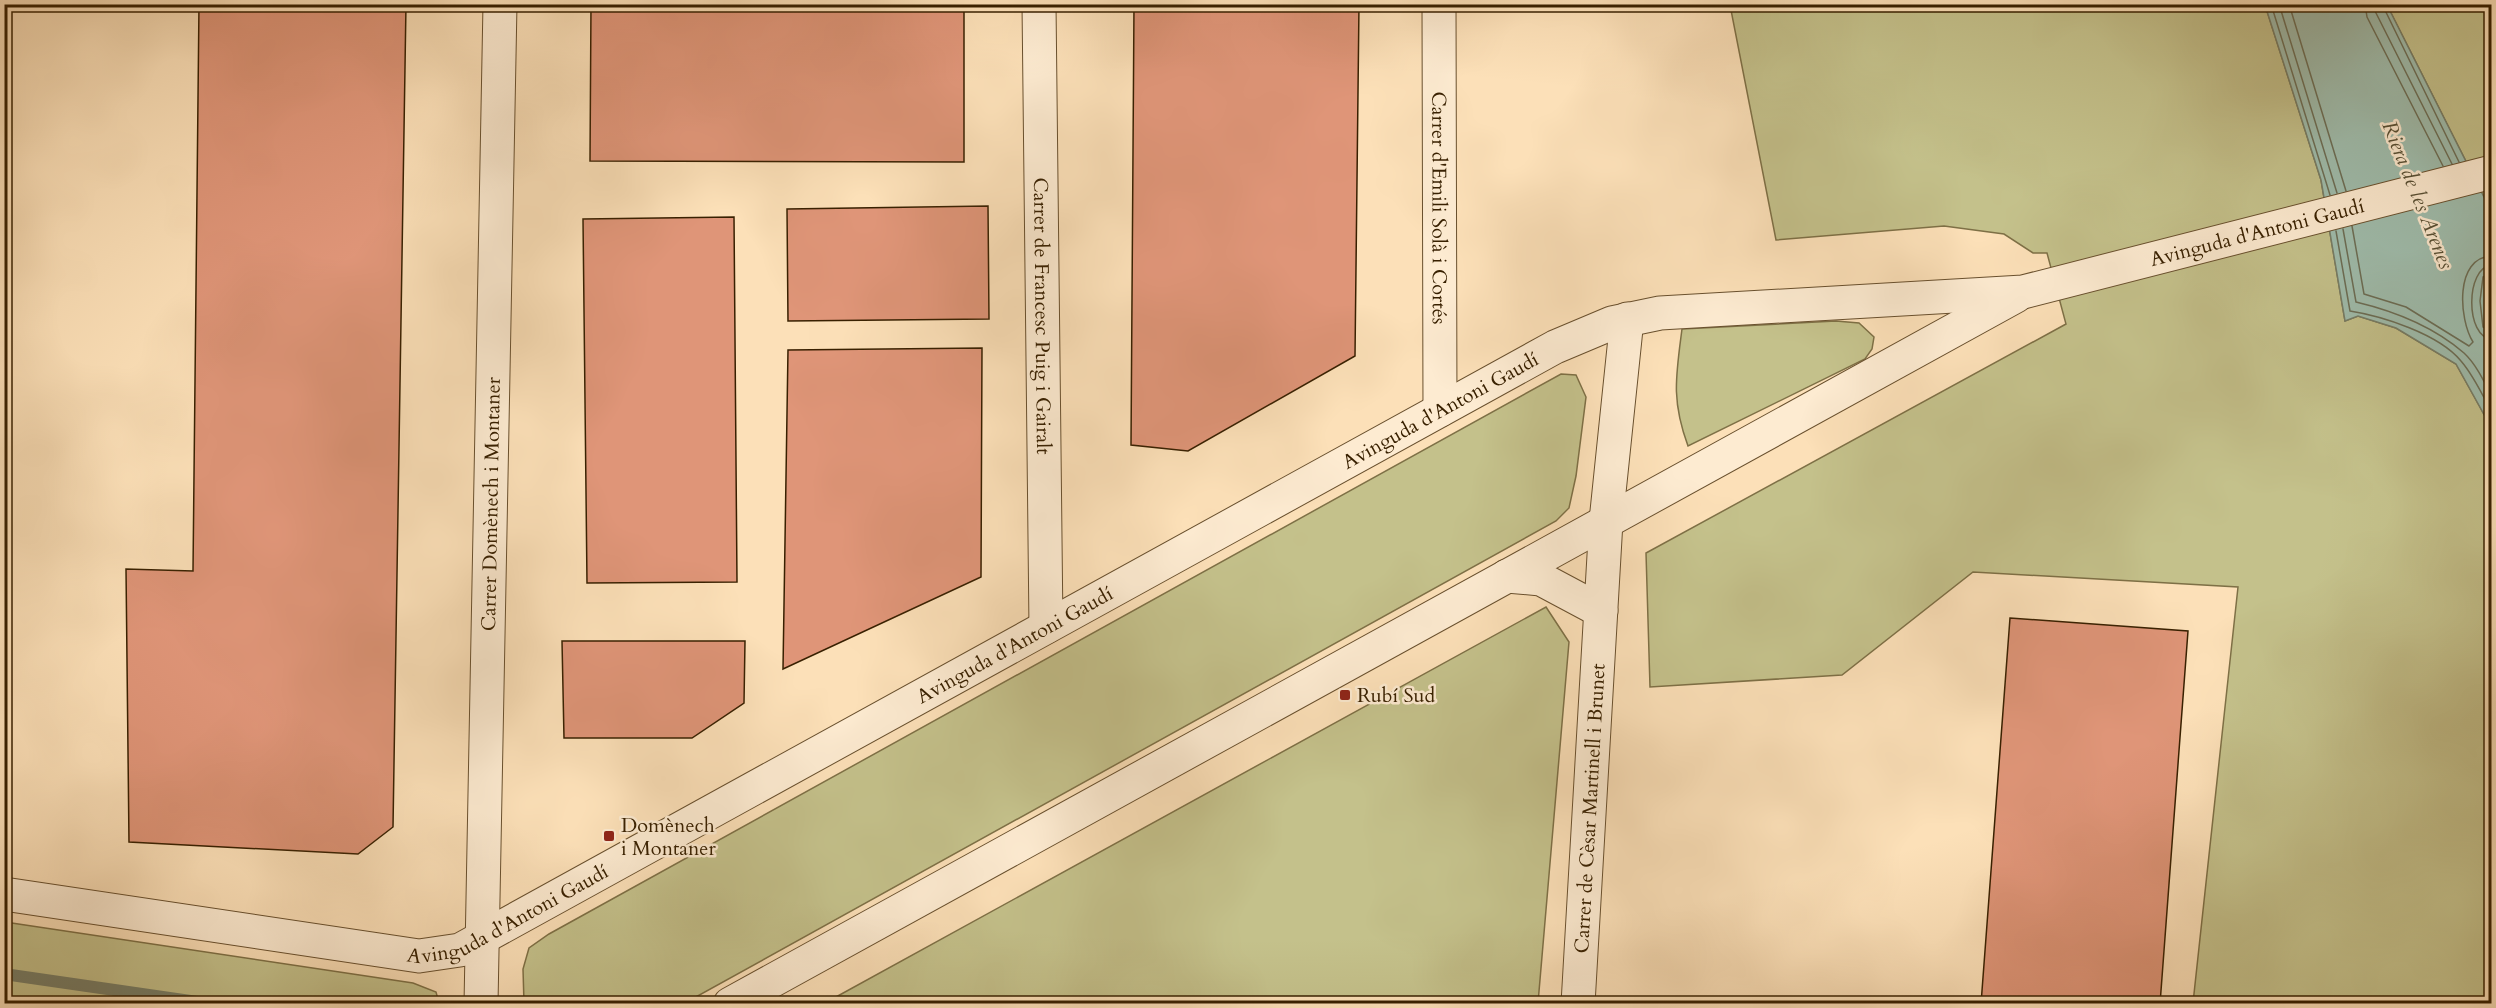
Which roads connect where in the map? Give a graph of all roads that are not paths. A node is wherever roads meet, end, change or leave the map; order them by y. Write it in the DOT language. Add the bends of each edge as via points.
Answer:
graph roads {
  1 [pos="500,4"];
  2 [pos="1039,4"];
  3 [pos="1440,4"];
  4 [pos="2492,172"];
  5 [pos="2023,292"];
  6 [pos="1626,319"];
  7 [pos="1440,410"];
  8 [pos="1606,521"];
  9 [pos="1507,576"];
  10 [pos="1601,611"];
  11 [pos="1046,627"];
  12 [pos="4,894"];
  13 [pos="482,938"];
  14 [pos="481,1004"];
  15 [pos="730,1004"];
  16 [pos="1578,1004"];
  1 -- 13 [label="street, Carrer Domènech i Montaner"];
  2 -- 11 [label="street, Carrer de Francesc Puig i Gairalt"];
  3 -- 7 [label="street, Carrer d'Emili Solà i Cortés"];
  4 -- 5 [label="street, Avinguda d'Antoni Gaudí"];
  5 -- 6 [label="street, Avinguda d'Antoni Gaudí" via="1660,313"];
  5 -- 8 [label="street, Avinguda d'Antoni Gaudí"];
  6 -- 7 [label="street, Avinguda d'Antoni Gaudí" via="1555,347"];
  6 -- 8 [label="street, Carrer de Cèsar Martinell i Brunet"];
  7 -- 11 [label="street, Avinguda d'Antoni Gaudí"];
  8 -- 9 [label="street, Avinguda d'Antoni Gaudí"];
  8 -- 10 [label="street, Carrer de Cèsar Martinell i Brunet"];
  9 -- 10 [label="street" via="1541,579"];
  9 -- 15 [label="street, Avinguda d'Antoni Gaudí"];
  10 -- 16 [label="street, Carrer de Cèsar Martinell i Brunet"];
  11 -- 13 [label="street, Avinguda d'Antoni Gaudí"];
  12 -- 13 [label="street, Avinguda d'Antoni Gaudí" via="419,956 460,950"];
  13 -- 14 [label="street, Carrer Domènech i Montaner"];
}
